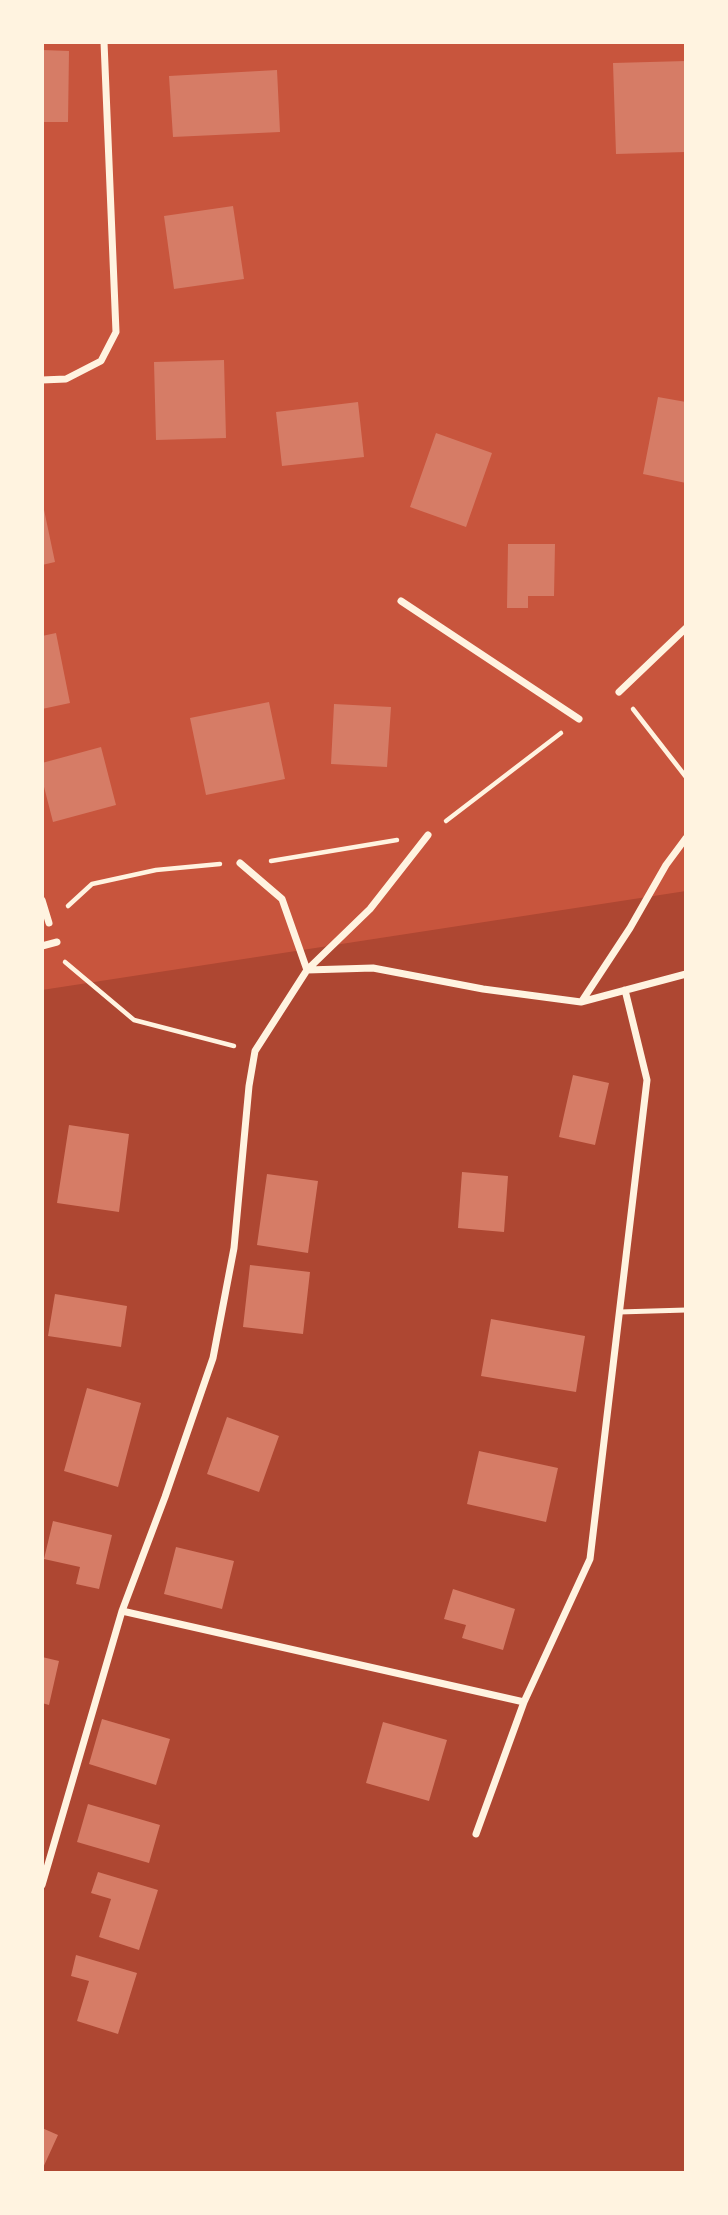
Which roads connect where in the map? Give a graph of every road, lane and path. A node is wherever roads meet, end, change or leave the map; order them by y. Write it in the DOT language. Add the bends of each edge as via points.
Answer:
graph roads {
  1 [pos="104,42"];
  2 [pos="42,380"];
  3 [pos="401,601"];
  4 [pos="686,628"];
  5 [pos="619,692"];
  6 [pos="579,719"];
  7 [pos="686,777"];
  8 [pos="428,835"];
  9 [pos="686,838"];
  10 [pos="240,863"];
  11 [pos="42,900"];
  12 [pos="49,923"];
  13 [pos="57,942"];
  14 [pos="42,946"];
  15 [pos="307,970"];
  16 [pos="686,974"];
  17 [pos="625,990"];
  18 [pos="581,1002"];
  19 [pos="255,1051"];
  20 [pos="686,1310"];
  21 [pos="620,1312"];
  22 [pos="122,1611"];
  23 [pos="524,1702"];
  24 [pos="476,1834"];
  25 [pos="42,1885"];
  1 -- 2 [label="street" via="116,332 102,361 66,379"];
  3 -- 6 [label="street"];
  4 -- 5 [label="street"];
  5 -- 7 [label="path"];
  6 -- 8 [label="path"];
  8 -- 10 [label="path"];
  8 -- 15 [label="street" via="370,909"];
  9 -- 18 [label="street"];
  10 -- 12 [label="path" via="156,870 92,884"];
  10 -- 15 [label="street" via="282,899"];
  11 -- 12 [label="street"];
  13 -- 14 [label="street"];
  13 -- 19 [label="path" via="66,965 134,1020"];
  15 -- 18 [label="street" via="373,968"];
  15 -- 19 [label="street"];
  16 -- 17 [label="street"];
  17 -- 18 [label="street"];
  17 -- 21 [label="street" via="648,1080"];
  19 -- 22 [label="street" via="234,1248 213,1358"];
  20 -- 21 [label="lane"];
  21 -- 23 [label="street" via="590,1559"];
  22 -- 23 [label="street"];
  22 -- 25 [label="street"];
  23 -- 24 [label="street"];
}
